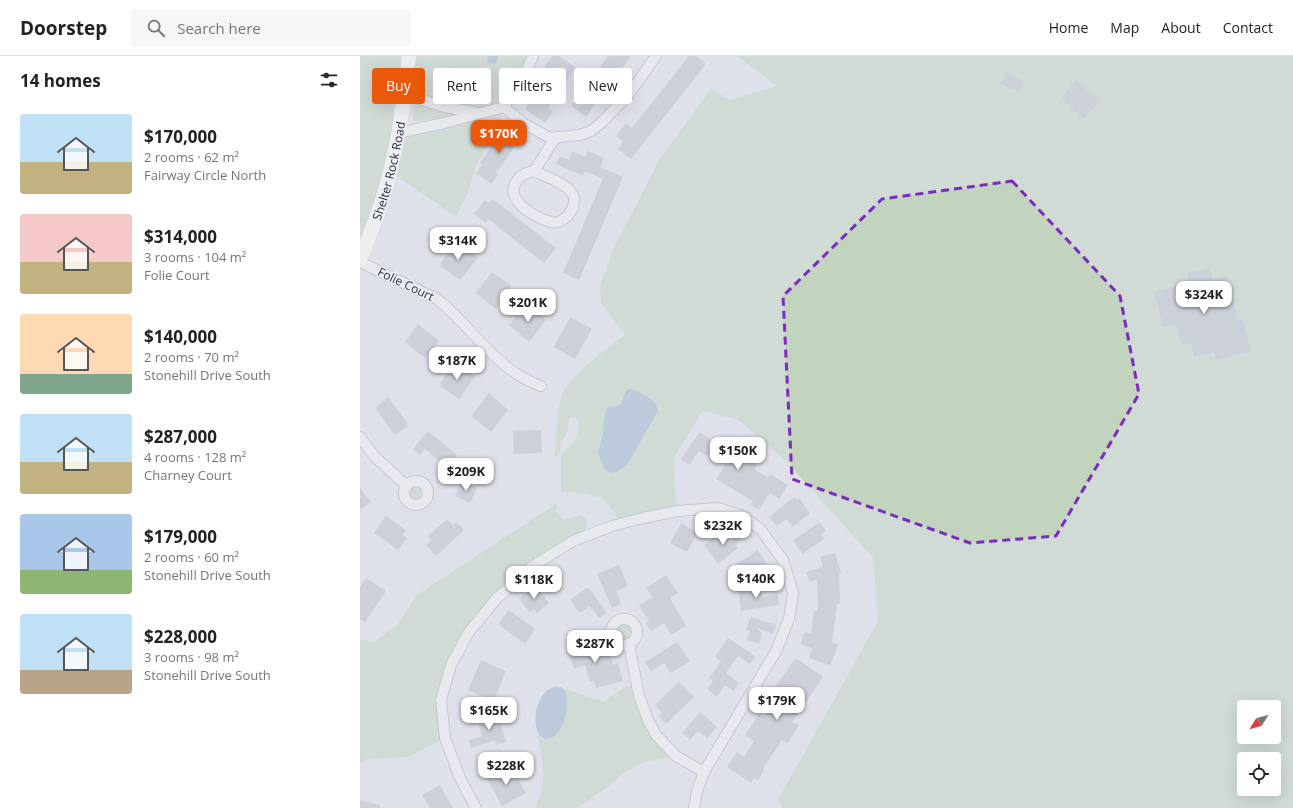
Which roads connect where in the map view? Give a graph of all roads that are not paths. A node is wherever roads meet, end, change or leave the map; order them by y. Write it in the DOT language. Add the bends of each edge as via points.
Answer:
graph roads {
  1 [pos="409,56"];
  2 [pos="533,56"];
  3 [pos="656,56"];
  4 [pos="407,68"];
  5 [pos="425,101"];
  6 [pos="402,104"];
  7 [pos="504,107"];
  8 [pos="479,113"];
  9 [pos="398,133"];
  10 [pos="556,137"];
  11 [pos="534,171"];
  12 [pos="360,260"];
  13 [pos="540,386"];
  14 [pos="360,437"];
  15 [pos="407,486"];
  16 [pos="629,644"];
  17 [pos="704,772"];
  18 [pos="476,808"];
  19 [pos="694,808"];
  1 -- 4 [label="main road, Shelter Rock Road"];
  2 -- 7 [label="street" via="524,76"];
  3 -- 10 [label="street" via="629,94 591,131 580,135"];
  5 -- 8 [label="street"];
  6 -- 9 [label="main road, Shelter Rock Road"];
  7 -- 8 [label="street"];
  7 -- 10 [label="street" via="524,123 550,138"];
  8 -- 9 [label="street"];
  9 -- 12 [label="main road, Shelter Rock Road" via="378,212"];
  10 -- 11 [label="street"];
  11 -- 11 [label="street" via="524,173 518,179 514,195 533,215 552,222 562,221 574,203 573,193 564,185"];
  12 -- 13 [label="street, Folie Court" via="437,299 498,359 529,382"];
  14 -- 15 [label="street" via="374,456"];
  16 -- 17 [label="street" via="639,696 656,736 676,756"];
  17 -- 18 [label="street" via="776,651 789,619 793,593 783,560 761,530 743,516 718,508 677,511 643,518 612,526 573,541 533,566 492,603 469,632 451,665 441,700 445,738 460,778"];
  17 -- 19 [label="street"];
}
